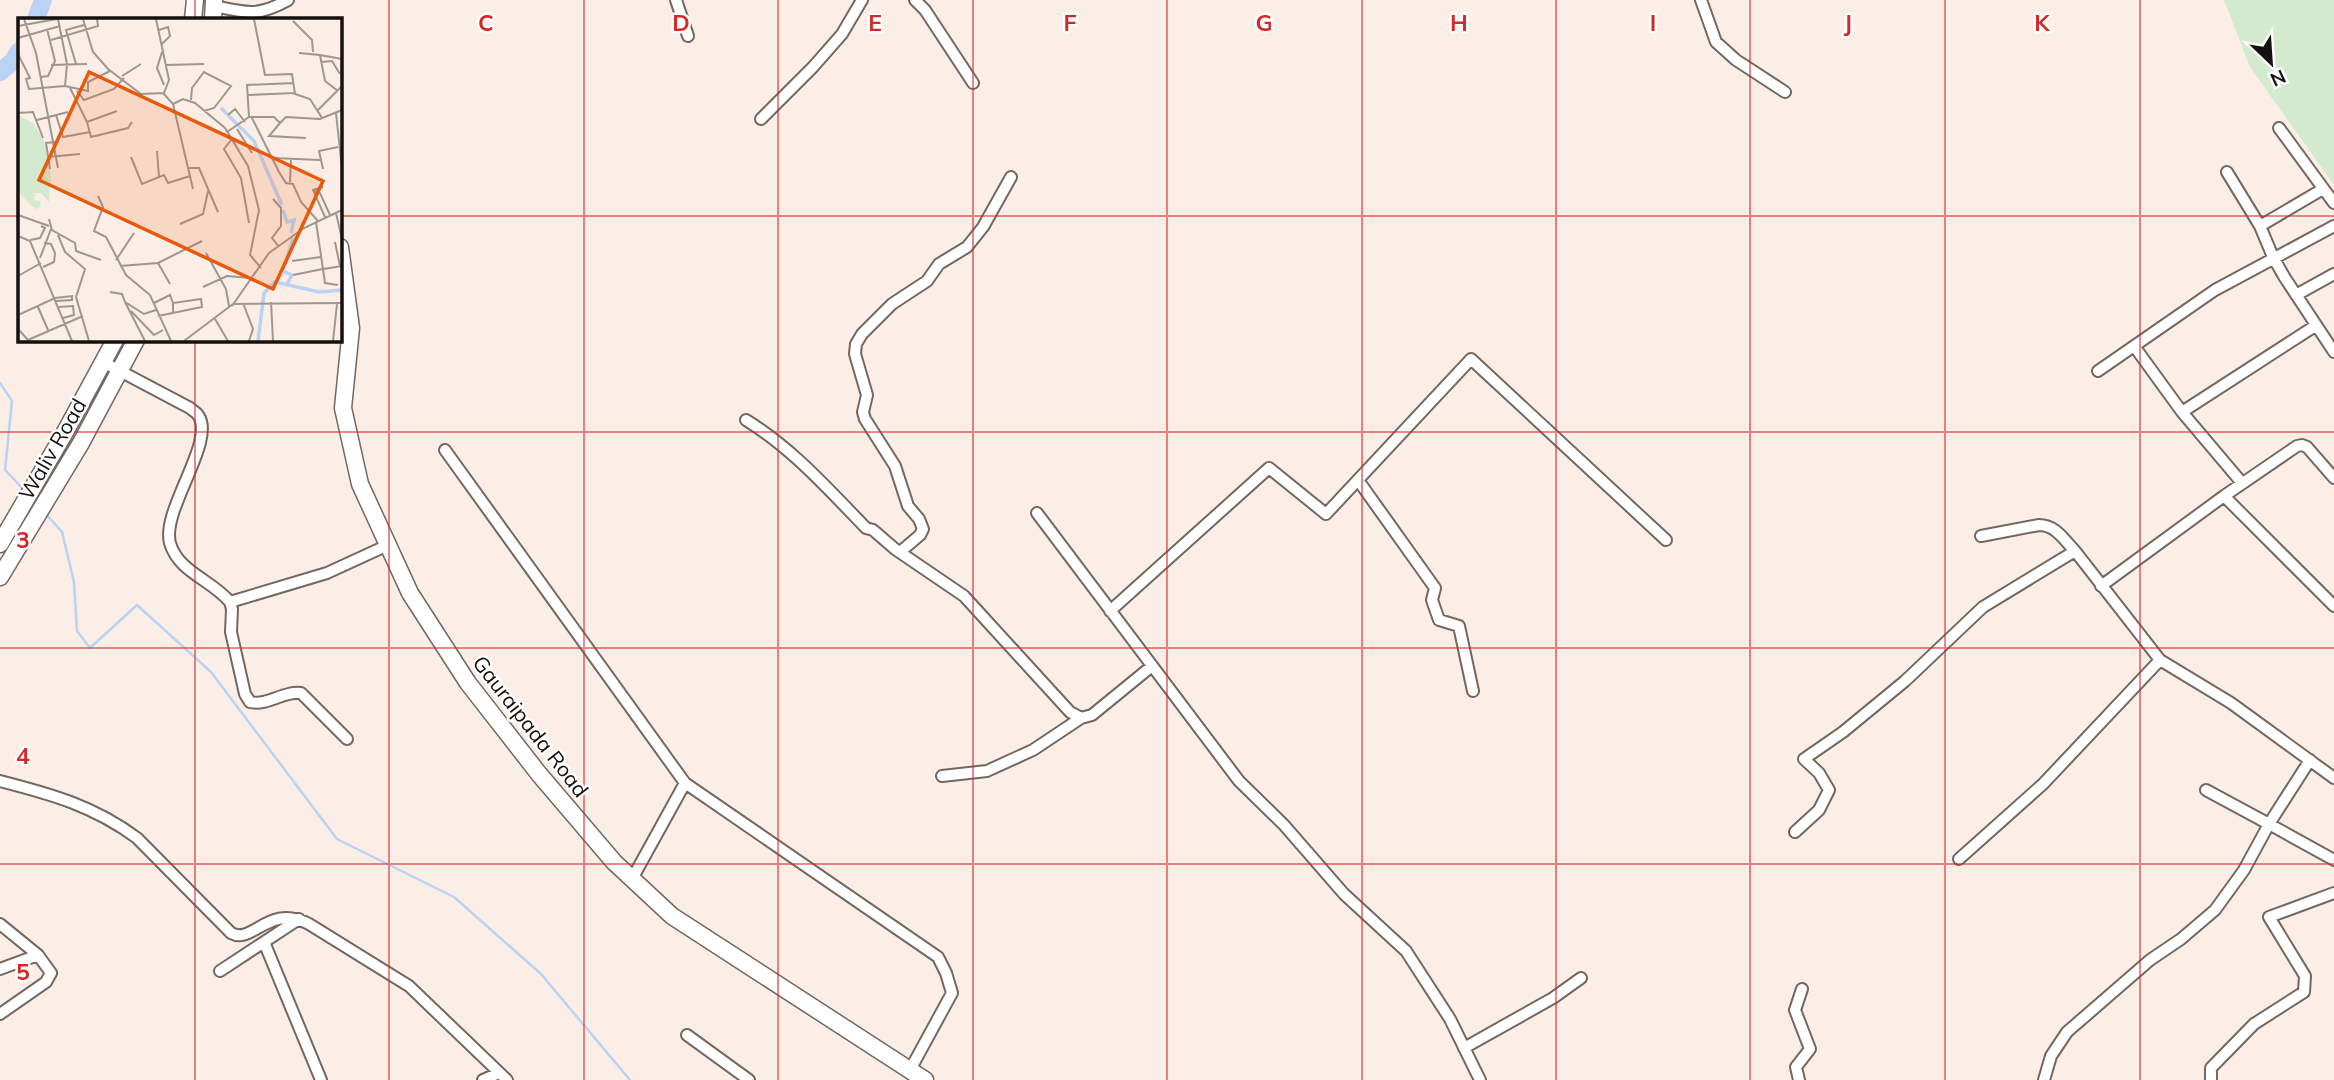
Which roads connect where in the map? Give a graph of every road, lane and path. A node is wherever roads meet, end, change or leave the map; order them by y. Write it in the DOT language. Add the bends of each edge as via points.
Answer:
graph roads {
  1 [pos="195,0"];
  2 [pos="288,0"];
  3 [pos="676,0"];
  4 [pos="862,0"];
  5 [pos="915,0"];
  6 [pos="1700,0"];
  7 [pos="213,9"];
  8 [pos="193,18"];
  9 [pos="688,36"];
  10 [pos="973,82"];
  11 [pos="1784,92"];
  12 [pos="761,119"];
  13 [pos="2279,128"];
  14 [pos="2227,172"];
  15 [pos="1011,177"];
  16 [pos="2323,189"];
  17 [pos="2334,203"];
  18 [pos="2260,226"];
  19 [pos="2334,226"];
  20 [pos="341,254"];
  21 [pos="2273,257"];
  22 [pos="2334,274"];
  23 [pos="2296,295"];
  24 [pos="2315,326"];
  25 [pos="114,341"];
  26 [pos="135,341"];
  27 [pos="2134,346"];
  28 [pos="2334,352"];
  29 [pos="103,362"];
  30 [pos="120,371"];
  31 [pos="2098,371"];
  32 [pos="2182,412"];
  33 [pos="746,420"];
  34 [pos="445,450"];
  35 [pos="2334,478"];
  36 [pos="1358,480"];
  37 [pos="2242,484"];
  38 [pos="2224,496"];
  39 [pos="1037,513"];
  40 [pos="1981,536"];
  41 [pos="1666,540"];
  42 [pos="0,544"];
  43 [pos="388,545"];
  44 [pos="2075,551"];
  45 [pos="900,552"];
  46 [pos="0,577"];
  47 [pos="2101,586"];
  48 [pos="230,602"];
  49 [pos="2334,606"];
  50 [pos="1110,611"];
  51 [pos="2160,660"];
  52 [pos="1152,666"];
  53 [pos="1473,691"];
  54 [pos="1081,718"];
  55 [pos="347,739"];
  56 [pos="2310,761"];
  57 [pos="942,776"];
  58 [pos="2334,778"];
  59 [pos="0,781"];
  60 [pos="685,783"];
  61 [pos="2206,790"];
  62 [pos="2269,824"];
  63 [pos="1795,832"];
  64 [pos="1959,859"];
  65 [pos="2334,860"];
  66 [pos="632,879"];
  67 [pos="2334,893"];
  68 [pos="299,919"];
  69 [pos="0,924"];
  70 [pos="264,942"];
  71 [pos="38,955"];
  72 [pos="0,969"];
  73 [pos="220,971"];
  74 [pos="1581,978"];
  75 [pos="1802,989"];
  76 [pos="0,1014"];
  77 [pos="687,1035"];
  78 [pos="1464,1048"];
  79 [pos="911,1070"];
  80 [pos="503,1076"];
  81 [pos="321,1080"];
  82 [pos="483,1080"];
  83 [pos="749,1080"];
  84 [pos="925,1080"];
  85 [pos="1480,1080"];
  86 [pos="1799,1080"];
  87 [pos="2044,1080"];
  88 [pos="2211,1080"];
  1 -- 8 [label="street"];
  2 -- 7 [label="street" via="253,14"];
  3 -- 9 [label="street"];
  4 -- 12 [label="street" via="842,34"];
  5 -- 10 [label="street"];
  6 -- 11 [label="street" via="1716,42"];
  13 -- 16 [label="street"];
  14 -- 18 [label="street"];
  15 -- 45 [label="street" via="967,247 892,304 856,344 867,395 865,419 895,466 908,506 923,530"];
  16 -- 17 [label="street"];
  16 -- 18 [label="street"];
  18 -- 21 [label="street"];
  19 -- 21 [label="street"];
  20 -- 43 [label="street, Gauraipada Road" via="351,328 343,408 360,484"];
  21 -- 23 [label="street"];
  21 -- 27 [label="street"];
  22 -- 23 [label="street"];
  23 -- 24 [label="street"];
  24 -- 28 [label="street"];
  24 -- 32 [label="street"];
  25 -- 29 [label="street, Waliv Road"];
  26 -- 30 [label="street, Waliv Road"];
  27 -- 31 [label="street"];
  27 -- 32 [label="street"];
  29 -- 30 [label="street"];
  29 -- 42 [label="street, Waliv Road"];
  30 -- 46 [label="street, Waliv Road"];
  30 -- 48 [label="street" via="199,415 203,434 169,526 170,543 181,564"];
  32 -- 37 [label="street"];
  33 -- 45 [label="street" via="797,456 866,528"];
  34 -- 60 [label="street"];
  35 -- 37 [label="street" via="2302,444"];
  36 -- 41 [label="street" via="1471,359"];
  36 -- 50 [label="street" via="1326,514 1269,468"];
  36 -- 53 [label="street" via="1435,588 1432,600 1439,620 1459,626"];
  37 -- 38 [label="street"];
  38 -- 47 [label="street"];
  38 -- 49 [label="street"];
  39 -- 50 [label="street"];
  40 -- 44 [label="street" via="2048,525"];
  43 -- 48 [label="street" via="327,573"];
  43 -- 66 [label="street, Gauraipada Road" via="410,593 468,683 539,774"];
  44 -- 47 [label="street"];
  44 -- 63 [label="street" via="1983,607 1905,681 1804,759 1829,790 1819,810"];
  45 -- 54 [label="street" via="964,596 1070,712"];
  47 -- 51 [label="street"];
  48 -- 55 [label="street" via="231,632 250,702 260,704 291,692 301,693"];
  50 -- 52 [label="street"];
  51 -- 56 [label="street" via="2231,703"];
  51 -- 64 [label="street" via="2043,784"];
  52 -- 54 [label="street" via="1092,715"];
  52 -- 78 [label="street" via="1239,782 1405,951"];
  54 -- 57 [label="street" via="1033,750 986,771"];
  56 -- 58 [label="street"];
  56 -- 62 [label="street"];
  59 -- 68 [label="street" via="59,796 102,814 137,838 236,936 276,918"];
  60 -- 66 [label="street"];
  60 -- 79 [label="street" via="938,957 952,993"];
  61 -- 62 [label="street"];
  62 -- 65 [label="street"];
  62 -- 87 [label="street" via="2215,910 2067,1032 2051,1056"];
  66 -- 79 [label="street, Gauraipada Road" via="672,916"];
  67 -- 88 [label="street" via="2269,917 2305,976 2304,992 2254,1024 2211,1068"];
  68 -- 70 [label="street"];
  68 -- 80 [label="street" via="409,986"];
  69 -- 71 [label="street"];
  70 -- 73 [label="street"];
  70 -- 81 [label="street"];
  71 -- 72 [label="street"];
  71 -- 76 [label="street" via="49,968 49,978"];
  74 -- 78 [label="street"];
  75 -- 86 [label="street" via="1795,1010 1810,1049 1796,1067"];
  77 -- 83 [label="street"];
  78 -- 85 [label="street"];
  79 -- 84 [label="street, Gauraipada Road"];
  80 -- 82 [label="street"];
}
